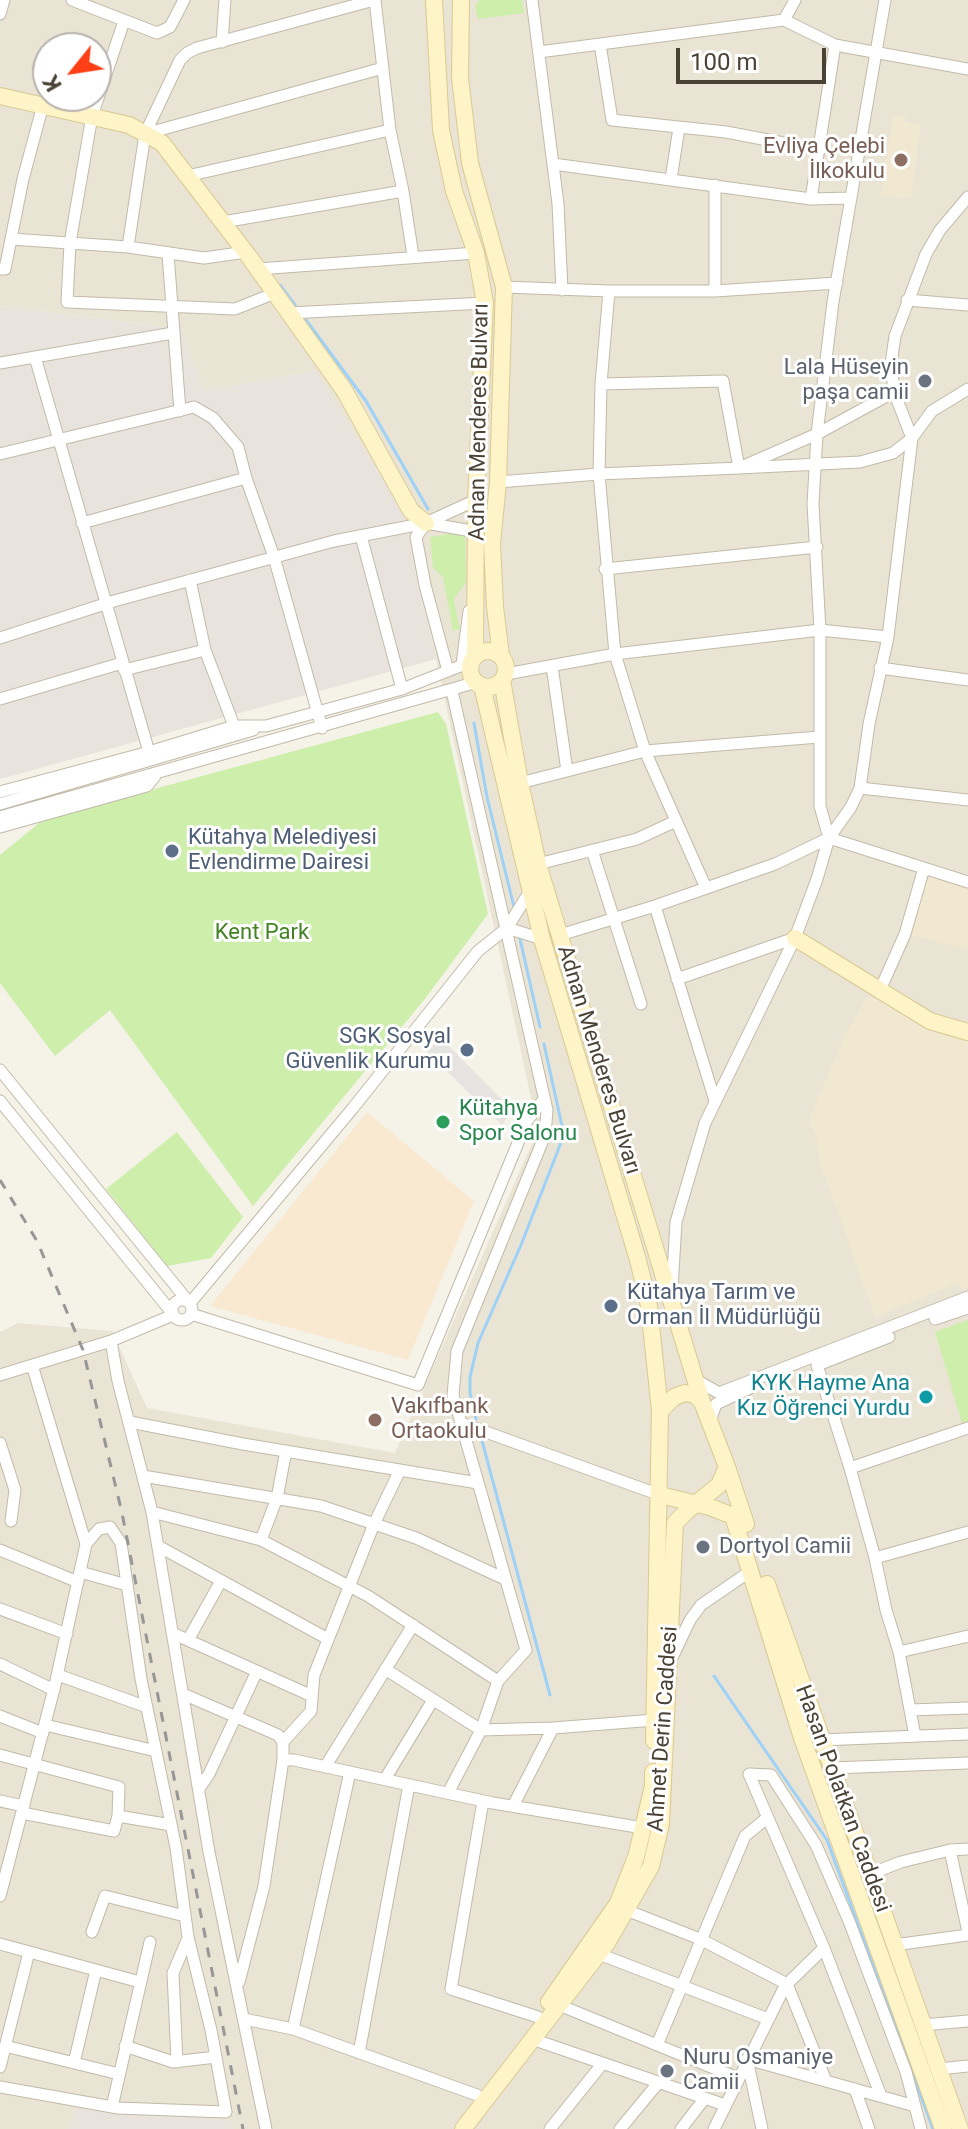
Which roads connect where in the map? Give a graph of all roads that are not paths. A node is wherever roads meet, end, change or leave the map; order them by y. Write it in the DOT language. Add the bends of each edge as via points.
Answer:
graph roads {
  1 [pos="4,0"];
  2 [pos="72,0"];
  3 [pos="184,0"];
  4 [pos="225,0"];
  5 [pos="374,0"];
  6 [pos="434,0"];
  7 [pos="461,0"];
  8 [pos="532,0"];
  9 [pos="795,0"];
  10 [pos="885,0"];
  11 [pos="0,14"];
  12 [pos="784,20"];
  13 [pos="124,21"];
  14 [pos="222,42"];
  15 [pos="600,44"];
  16 [pos="835,45"];
  17 [pos="539,52"];
  18 [pos="877,52"];
  19 [pos="383,68"];
  20 [pos="968,69"];
  21 [pos="0,96"];
  22 [pos="32,103"];
  23 [pos="41,112"];
  24 [pos="74,112"];
  25 [pos="92,116"];
  26 [pos="679,128"];
  27 [pos="390,130"];
  28 [pos="145,134"];
  29 [pos="820,150"];
  30 [pos="553,164"];
  31 [pos="187,176"];
  32 [pos="671,179"];
  33 [pos="715,185"];
  34 [pos="403,191"];
  35 [pos="968,197"];
  36 [pos="851,198"];
  37 [pos="811,199"];
  38 [pos="223,222"];
  39 [pos="11,239"];
  40 [pos="70,243"];
  41 [pos="128,247"];
  42 [pos="246,252"];
  43 [pos="476,253"];
  44 [pos="168,254"];
  45 [pos="413,256"];
  46 [pos="0,269"];
  47 [pos="258,269"];
  48 [pos="837,283"];
  49 [pos="504,287"];
  50 [pos="562,290"];
  51 [pos="609,291"];
  52 [pos="715,291"];
  53 [pos="275,293"];
  54 [pos="907,300"];
  55 [pos="485,303"];
  56 [pos="968,305"];
  57 [pos="171,307"];
  58 [pos="289,313"];
  59 [pos="173,333"];
  60 [pos="35,357"];
  61 [pos="0,363"];
  62 [pos="601,384"];
  63 [pos="968,389"];
  64 [pos="894,392"];
  65 [pos="180,411"];
  66 [pos="817,434"];
  67 [pos="912,438"];
  68 [pos="59,440"];
  69 [pos="0,454"];
  70 [pos="816,465"];
  71 [pos="739,468"];
  72 [pos="599,474"];
  73 [pos="246,478"];
  74 [pos="498,482"];
  75 [pos="476,500"];
  76 [pos="82,523"];
  77 [pos="426,523"];
  78 [pos="477,532"];
  79 [pos="361,536"];
  80 [pos="817,547"];
  81 [pos="274,557"];
  82 [pos="605,569"];
  83 [pos="190,580"];
  84 [pos="105,604"];
  85 [pos="820,630"];
  86 [pos="888,637"];
  87 [pos="0,638"];
  88 [pos="205,650"];
  89 [pos="615,654"];
  90 [pos="501,656"];
  91 [pos="470,661"];
  92 [pos="123,666"];
  93 [pos="552,666"];
  94 [pos="880,668"];
  95 [pos="448,671"];
  96 [pos="504,677"];
  97 [pos="968,680"];
  98 [pos="480,684"];
  99 [pos="402,689"];
  100 [pos="452,691"];
  101 [pos="0,699"];
  102 [pos="317,712"];
  103 [pos="234,726"];
  104 [pos="266,726"];
  105 [pos="322,728"];
  106 [pos="819,737"];
  107 [pos="645,751"];
  108 [pos="149,752"];
  109 [pos="567,771"];
  110 [pos="155,775"];
  111 [pos="520,783"];
  112 [pos="860,788"];
  113 [pos="0,792"];
  114 [pos="968,800"];
  115 [pos="0,804"];
  116 [pos="0,817"];
  117 [pos="676,821"];
  118 [pos="0,827"];
  119 [pos="829,838"];
  120 [pos="592,850"];
  121 [pos="538,864"];
  122 [pos="924,868"];
  123 [pos="968,882"];
  124 [pos="706,888"];
  125 [pos="530,891"];
  126 [pos="655,906"];
  127 [pos="614,918"];
  128 [pos="507,928"];
  129 [pos="560,935"];
  130 [pos="795,938"];
  131 [pos="542,939"];
  132 [pos="677,979"];
  133 [pos="880,990"];
  134 [pos="641,1004"];
  135 [pos="968,1032"];
  136 [pos="0,1070"];
  137 [pos="544,1099"];
  138 [pos="0,1101"];
  139 [pos="715,1101"];
  140 [pos="968,1297"];
  141 [pos="671,1299"];
  142 [pos="189,1306"];
  143 [pos="649,1306"];
  144 [pos="968,1308"];
  145 [pos="173,1314"];
  146 [pos="111,1341"];
  147 [pos="32,1365"];
  148 [pos="817,1365"];
  149 [pos="0,1375"];
  150 [pos="696,1380"];
  151 [pos="702,1402"];
  152 [pos="660,1411"];
  153 [pos="710,1421"];
  154 [pos="130,1422"];
  155 [pos="461,1423"];
  156 [pos="968,1428"];
  157 [pos="0,1443"];
  158 [pos="286,1451"];
  159 [pos="727,1467"];
  160 [pos="850,1468"];
  161 [pos="400,1470"];
  162 [pos="143,1476"];
  163 [pos="478,1483"];
  164 [pos="660,1495"];
  165 [pos="277,1498"];
  166 [pos="696,1504"];
  167 [pos="152,1512"];
  168 [pos="11,1521"];
  169 [pos="374,1524"];
  170 [pos="968,1532"];
  171 [pos="261,1540"];
  172 [pos="86,1544"];
  173 [pos="158,1546"];
  174 [pos="0,1550"];
  175 [pos="875,1558"];
  176 [pos="752,1570"];
  177 [pos="79,1577"];
  178 [pos="505,1579"];
  179 [pos="221,1581"];
  180 [pos="127,1585"];
  181 [pos="349,1586"];
  182 [pos="0,1609"];
  183 [pos="413,1625"];
  184 [pos="172,1633"];
  185 [pos="67,1634"];
  186 [pos="968,1636"];
  187 [pos="328,1639"];
  188 [pos="188,1640"];
  189 [pos="899,1652"];
  190 [pos="0,1664"];
  191 [pos="669,1664"];
  192 [pos="385,1669"];
  193 [pos="257,1671"];
  194 [pos="58,1675"];
  195 [pos="498,1681"];
  196 [pos="54,1690"];
  197 [pos="183,1694"];
  198 [pos="312,1696"];
  199 [pos="433,1700"];
  200 [pos="147,1707"];
  201 [pos="968,1708"];
  202 [pos="910,1710"];
  203 [pos="234,1715"];
  204 [pos="0,1716"];
  205 [pos="655,1720"];
  206 [pos="553,1728"];
  207 [pos="44,1729"];
  208 [pos="481,1730"];
  209 [pos="968,1734"];
  210 [pos="915,1736"];
  211 [pos="821,1740"];
  212 [pos="283,1742"];
  213 [pos="156,1751"];
  214 [pos="0,1755"];
  215 [pos="283,1760"];
  216 [pos="968,1763"];
  217 [pos="35,1764"];
  218 [pos="325,1767"];
  219 [pos="831,1768"];
  220 [pos="350,1772"];
  221 [pos="385,1779"];
  222 [pos="409,1785"];
  223 [pos="199,1789"];
  224 [pos="448,1793"];
  225 [pos="0,1801"];
  226 [pos="483,1801"];
  227 [pos="513,1806"];
  228 [pos="23,1809"];
  229 [pos="118,1816"];
  230 [pos="767,1818"];
  231 [pos="171,1825"];
  232 [pos="643,1828"];
  233 [pos="6,1848"];
  234 [pos="968,1849"];
  235 [pos="950,1850"];
  236 [pos="870,1874"];
  237 [pos="1,1892"];
  238 [pos="626,1910"];
  239 [pos="185,1916"];
  240 [pos="92,1932"];
  241 [pos="968,1933"];
  242 [pos="188,1937"];
  243 [pos="700,1939"];
  244 [pos="150,1942"];
  245 [pos="0,1944"];
  246 [pos="894,1945"];
  247 [pos="824,1948"];
  248 [pos="29,1952"];
  249 [pos="599,1954"];
  250 [pos="96,1970"];
  251 [pos="140,1982"];
  252 [pos="787,1984"];
  253 [pos="237,1987"];
  254 [pos="681,1987"];
  255 [pos="559,2005"];
  256 [pos="538,2017"];
  257 [pos="244,2019"];
  258 [pos="768,2019"];
  259 [pos="968,2021"];
  260 [pos="923,2025"];
  261 [pos="293,2029"];
  262 [pos="532,2039"];
  263 [pos="657,2045"];
  264 [pos="5,2046"];
  265 [pos="125,2046"];
  266 [pos="359,2053"];
  267 [pos="216,2057"];
  268 [pos="747,2059"];
  269 [pos="177,2062"];
  270 [pos="74,2063"];
  271 [pos="603,2063"];
  272 [pos="968,2066"];
  273 [pos="0,2067"];
  274 [pos="939,2069"];
  275 [pos="119,2074"];
  276 [pos="738,2078"];
  277 [pos="826,2081"];
  278 [pos="659,2082"];
  279 [pos="0,2087"];
  280 [pos="855,2089"];
  281 [pos="477,2095"];
  282 [pos="881,2096"];
  283 [pos="705,2098"];
  284 [pos="725,2105"];
  285 [pos="915,2106"];
  286 [pos="112,2107"];
  287 [pos="961,2118"];
  288 [pos="266,2129"];
  289 [pos="449,2129"];
  290 [pos="463,2129"];
  291 [pos="550,2129"];
  292 [pos="620,2129"];
  293 [pos="681,2129"];
  294 [pos="714,2129"];
  295 [pos="762,2129"];
  296 [pos="869,2129"];
  297 [pos="921,2129"];
  298 [pos="943,2129"];
  1 -- 11 [label="street"];
  2 -- 13 [label="street"];
  3 -- 13 [label="street" via="164,32"];
  4 -- 14 [label="street"];
  5 -- 14 [label="street"];
  5 -- 19 [label="street"];
  6 -- 43 [label="main road, Adnan Menderes Bulvarı" via="441,130 454,191"];
  7 -- 49 [label="main road, Adnan Menderes Bulvarı" via="460,78 470,163"];
  8 -- 17 [label="street"];
  9 -- 12 [label="street"];
  10 -- 18 [label="street"];
  12 -- 15 [label="street"];
  12 -- 16 [label="street"];
  13 -- 25 [label="street"];
  14 -- 28 [label="street" via="197,48 180,60"];
  15 -- 17 [label="street"];
  15 -- 26 [label="street" via="612,120"];
  16 -- 18 [label="street"];
  16 -- 29 [label="street"];
  17 -- 30 [label="street"];
  18 -- 20 [label="street"];
  18 -- 36 [label="street"];
  19 -- 27 [label="street"];
  19 -- 28 [label="street"];
  21 -- 22 [label="main road"];
  23 -- 39 [label="street"];
  24 -- 25 [label="main road"];
  25 -- 28 [label="main road"];
  25 -- 40 [label="street"];
  26 -- 29 [label="street"];
  26 -- 32 [label="street"];
  27 -- 31 [label="street"];
  27 -- 34 [label="street"];
  28 -- 31 [label="main road" via="162,143"];
  28 -- 41 [label="street"];
  29 -- 37 [label="street"];
  30 -- 32 [label="street"];
  30 -- 50 [label="street"];
  31 -- 38 [label="main road"];
  32 -- 33 [label="street"];
  33 -- 37 [label="street"];
  33 -- 52 [label="street"];
  34 -- 38 [label="street"];
  34 -- 45 [label="street"];
  35 -- 54 [label="street" via="940,230"];
  36 -- 37 [label="street"];
  36 -- 48 [label="street"];
  38 -- 42 [label="main road"];
  39 -- 40 [label="street"];
  39 -- 46 [label="street" via="5,269"];
  40 -- 41 [label="street"];
  40 -- 57 [label="street" via="67,302"];
  41 -- 44 [label="street"];
  42 -- 44 [label="street" via="204,258"];
  42 -- 47 [label="main road"];
  43 -- 45 [label="street"];
  43 -- 55 [label="main road, Adnan Menderes Bulvarı"];
  44 -- 57 [label="street"];
  45 -- 47 [label="street"];
  47 -- 53 [label="main road"];
  48 -- 52 [label="street"];
  48 -- 66 [label="street"];
  49 -- 50 [label="street"];
  49 -- 74 [label="main road, Adnan Menderes Bulvarı"];
  50 -- 51 [label="street"];
  51 -- 52 [label="street"];
  51 -- 62 [label="street"];
  53 -- 57 [label="street" via="235,309"];
  53 -- 58 [label="main road"];
  54 -- 56 [label="street"];
  54 -- 64 [label="street" via="891,364"];
  55 -- 58 [label="street"];
  55 -- 75 [label="main road, Adnan Menderes Bulvarı"];
  57 -- 59 [label="street"];
  58 -- 77 [label="main road" via="344,390 411,511"];
  59 -- 60 [label="street"];
  59 -- 65 [label="street"];
  60 -- 61 [label="street"];
  60 -- 68 [label="street"];
  62 -- 71 [label="street" via="723,381"];
  62 -- 72 [label="street"];
  63 -- 67 [label="street" via="932,411"];
  64 -- 66 [label="street"];
  64 -- 67 [label="street"];
  65 -- 68 [label="street"];
  65 -- 73 [label="street" via="194,407 213,418 238,447"];
  66 -- 70 [label="street"];
  66 -- 71 [label="street"];
  67 -- 70 [label="street" via="893,453"];
  67 -- 86 [label="street"];
  68 -- 69 [label="street"];
  68 -- 76 [label="street"];
  70 -- 71 [label="street"];
  70 -- 80 [label="street"];
  71 -- 72 [label="street"];
  72 -- 74 [label="street"];
  72 -- 82 [label="street"];
  73 -- 76 [label="street"];
  73 -- 81 [label="street"];
  74 -- 90 [label="main road, Adnan Menderes Bulvarı" via="492,544"];
  75 -- 77 [label="street"];
  75 -- 78 [label="main road, Adnan Menderes Bulvarı"];
  76 -- 84 [label="street"];
  77 -- 78 [label="street"];
  77 -- 79 [label="street"];
  77 -- 95 [label="street" via="416,537"];
  78 -- 91 [label="main road, Adnan Menderes Bulvarı"];
  79 -- 81 [label="street"];
  79 -- 99 [label="street"];
  80 -- 82 [label="street"];
  80 -- 85 [label="street"];
  81 -- 83 [label="street"];
  81 -- 102 [label="street"];
  82 -- 89 [label="street"];
  83 -- 84 [label="street"];
  83 -- 88 [label="street"];
  84 -- 87 [label="street"];
  84 -- 92 [label="street"];
  85 -- 86 [label="street"];
  85 -- 89 [label="street"];
  85 -- 106 [label="street"];
  86 -- 94 [label="street"];
  88 -- 92 [label="street"];
  88 -- 103 [label="street"];
  89 -- 93 [label="street"];
  89 -- 107 [label="street"];
  90 -- 91 [label="main road" via="490,651"];
  90 -- 96 [label="main road"];
  91 -- 95 [label="street"];
  91 -- 98 [label="main road"];
  92 -- 101 [label="street"];
  92 -- 108 [label="street"];
  93 -- 96 [label="street"];
  93 -- 109 [label="street"];
  94 -- 97 [label="street"];
  94 -- 112 [label="street"];
  95 -- 99 [label="street"];
  96 -- 98 [label="main road" via="493,686"];
  96 -- 111 [label="main road, Adnan Menderes Bulvarı"];
  98 -- 100 [label="street"];
  98 -- 125 [label="main road, Adnan Menderes Bulvarı"];
  99 -- 102 [label="street"];
  100 -- 105 [label="street"];
  100 -- 128 [label="street"];
  102 -- 104 [label="street"];
  102 -- 105 [label="street"];
  103 -- 104 [label="street"];
  103 -- 108 [label="street"];
  104 -- 115 [label="street"];
  105 -- 110 [label="street"];
  106 -- 107 [label="street"];
  106 -- 119 [label="street" via="820,806"];
  107 -- 109 [label="street"];
  107 -- 117 [label="street"];
  108 -- 113 [label="street"];
  109 -- 111 [label="street"];
  110 -- 116 [label="street"];
  110 -- 118 [label="street" via="147,786"];
  111 -- 121 [label="main road, Adnan Menderes Bulvarı"];
  112 -- 114 [label="street"];
  112 -- 119 [label="street"];
  117 -- 120 [label="street" via="637,839"];
  117 -- 124 [label="street"];
  119 -- 122 [label="street"];
  119 -- 124 [label="street"];
  119 -- 130 [label="street"];
  120 -- 121 [label="street"];
  120 -- 127 [label="street"];
  121 -- 129 [label="main road, Adnan Menderes Bulvarı"];
  122 -- 123 [label="street"];
  122 -- 133 [label="street" via="905,934"];
  124 -- 126 [label="street"];
  125 -- 128 [label="street"];
  125 -- 131 [label="main road, Adnan Menderes Bulvarı"];
  126 -- 127 [label="street"];
  126 -- 132 [label="street"];
  127 -- 129 [label="street"];
  127 -- 134 [label="street"];
  128 -- 131 [label="street"];
  128 -- 137 [label="street"];
  128 -- 142 [label="street" via="478,951"];
  129 -- 141 [label="main road, Adnan Menderes Bulvarı"];
  130 -- 132 [label="street"];
  130 -- 133 [label="main road"];
  130 -- 139 [label="street"];
  131 -- 143 [label="main road, Adnan Menderes Bulvarı"];
  132 -- 139 [label="street"];
  133 -- 135 [label="main road" via="930,1021"];
  136 -- 142 [label="street"];
  137 -- 142 [label="street" via="527,1121 418,1385"];
  137 -- 155 [label="street" via="545,1135 457,1351 453,1395"];
  138 -- 145 [label="street"];
  139 -- 141 [label="street" via="676,1222"];
  140 -- 150 [label="street" via="719,1393"];
  141 -- 150 [label="main road"];
  142 -- 145 [label="street" via="175,1302"];
  143 -- 152 [label="main road, Ahmet Derin Caddesi"];
  144 -- 148 [label="street"];
  145 -- 146 [label="street"];
  146 -- 147 [label="street"];
  146 -- 154 [label="street"];
  147 -- 149 [label="street"];
  147 -- 172 [label="street"];
  148 -- 153 [label="street" via="716,1404"];
  148 -- 160 [label="street"];
  150 -- 151 [label="main road"];
  151 -- 152 [label="main road" via="685,1393"];
  151 -- 153 [label="main road"];
  152 -- 164 [label="main road, Ahmet Derin Caddesi"];
  153 -- 159 [label="main road"];
  154 -- 158 [label="street"];
  154 -- 162 [label="street"];
  155 -- 163 [label="street"];
  155 -- 164 [label="street"];
  156 -- 160 [label="street"];
  157 -- 168 [label="street" via="15,1490"];
  158 -- 161 [label="street"];
  158 -- 165 [label="street"];
  159 -- 166 [label="main road, Ahmet Derin Caddesi" via="719,1485"];
  159 -- 211 [label="main road, Hasan Polatkan Caddesi"];
  160 -- 175 [label="street"];
  161 -- 163 [label="street"];
  161 -- 169 [label="street"];
  162 -- 165 [label="street"];
  162 -- 167 [label="street"];
  163 -- 178 [label="street"];
  164 -- 166 [label="main road"];
  164 -- 205 [label="main road, Ahmet Derin Caddesi"];
  165 -- 169 [label="street"];
  165 -- 171 [label="street"];
  166 -- 176 [label="main road, Hasan Polatkan Caddesi" via="733,1516"];
  166 -- 191 [label="main road, Ahmet Derin Caddesi" via="675,1523"];
  167 -- 171 [label="street"];
  167 -- 173 [label="street"];
  169 -- 178 [label="street"];
  169 -- 181 [label="street"];
  170 -- 175 [label="street"];
  171 -- 181 [label="street"];
  172 -- 177 [label="street"];
  172 -- 180 [label="street" via="99,1529 110,1527 121,1543"];
  173 -- 179 [label="street"];
  173 -- 184 [label="street"];
  174 -- 177 [label="street"];
  175 -- 189 [label="street"];
  176 -- 191 [label="street" via="701,1605"];
  176 -- 298 [label="main road, Hasan Polatkan Caddesi" via="802,1738"];
  177 -- 180 [label="street"];
  177 -- 185 [label="street"];
  178 -- 195 [label="street" via="526,1650"];
  179 -- 187 [label="street"];
  179 -- 188 [label="street"];
  180 -- 200 [label="street"];
  181 -- 183 [label="street"];
  181 -- 187 [label="street"];
  182 -- 185 [label="street"];
  183 -- 192 [label="street"];
  183 -- 195 [label="street"];
  184 -- 188 [label="street"];
  184 -- 197 [label="street"];
  185 -- 194 [label="street"];
  186 -- 189 [label="street"];
  187 -- 198 [label="street"];
  188 -- 193 [label="street"];
  189 -- 202 [label="street"];
  190 -- 196 [label="street"];
  191 -- 238 [label="main road, Ahmet Derin Caddesi" via="661,1824 651,1866"];
  192 -- 199 [label="street"];
  192 -- 218 [label="street"];
  193 -- 198 [label="street"];
  193 -- 203 [label="street"];
  194 -- 196 [label="street"];
  194 -- 200 [label="street"];
  195 -- 208 [label="street"];
  196 -- 207 [label="street"];
  197 -- 203 [label="street"];
  197 -- 223 [label="street"];
  198 -- 212 [label="street" via="311,1711"];
  199 -- 208 [label="street"];
  199 -- 221 [label="street"];
  200 -- 213 [label="street"];
  201 -- 202 [label="street"];
  202 -- 210 [label="street"];
  203 -- 212 [label="street"];
  203 -- 223 [label="street"];
  204 -- 207 [label="street"];
  205 -- 206 [label="street"];
  205 -- 232 [label="main road, Ahmet Derin Caddesi" via="653,1786"];
  206 -- 208 [label="street"];
  206 -- 227 [label="street"];
  207 -- 213 [label="street"];
  207 -- 217 [label="street"];
  208 -- 224 [label="street"];
  209 -- 210 [label="street"];
  210 -- 211 [label="street"];
  211 -- 219 [label="main road, Hasan Polatkan Caddesi"];
  212 -- 215 [label="street"];
  213 -- 231 [label="street"];
  214 -- 217 [label="street"];
  215 -- 218 [label="street"];
  215 -- 253 [label="street" via="264,1886"];
  216 -- 219 [label="street"];
  217 -- 228 [label="street"];
  217 -- 229 [label="street" via="119,1787"];
  218 -- 220 [label="street"];
  219 -- 236 [label="main road, Hasan Polatkan Caddesi"];
  220 -- 221 [label="street"];
  220 -- 261 [label="street"];
  221 -- 222 [label="street"];
  222 -- 224 [label="street"];
  222 -- 266 [label="street"];
  223 -- 253 [label="street"];
  224 -- 226 [label="street"];
  225 -- 228 [label="street"];
  226 -- 227 [label="street"];
  226 -- 256 [label="street" via="451,1989"];
  227 -- 232 [label="street"];
  228 -- 229 [label="street" via="114,1831"];
  228 -- 233 [label="street"];
  229 -- 231 [label="street"];
  230 -- 243 [label="street" via="745,1836"];
  230 -- 247 [label="street"];
  230 -- 285 [label="street" via="749,1774 771,1775 816,1845 896,2044"];
  231 -- 239 [label="street"];
  232 -- 256 [label="main road, Ahmet Derin Caddesi" via="618,1903"];
  233 -- 237 [label="street"];
  234 -- 235 [label="street"];
  235 -- 236 [label="street"];
  235 -- 241 [label="street"];
  236 -- 246 [label="main road, Hasan Polatkan Caddesi"];
  238 -- 243 [label="street"];
  238 -- 249 [label="main road, Ahmet Derin Caddesi"];
  239 -- 240 [label="street" via="105,1896"];
  239 -- 242 [label="street"];
  241 -- 246 [label="street"];
  242 -- 267 [label="street"];
  242 -- 269 [label="street" via="173,1973"];
  243 -- 252 [label="street"];
  243 -- 254 [label="street"];
  244 -- 251 [label="street"];
  245 -- 248 [label="street"];
  246 -- 260 [label="main road, Hasan Polatkan Caddesi"];
  247 -- 252 [label="street"];
  247 -- 282 [label="street"];
  248 -- 250 [label="street"];
  248 -- 264 [label="street"];
  249 -- 254 [label="street"];
  249 -- 255 [label="main road, Ahmet Derin Caddesi"];
  250 -- 251 [label="street"];
  250 -- 270 [label="street"];
  251 -- 265 [label="street"];
  252 -- 258 [label="street"];
  252 -- 277 [label="street"];
  253 -- 257 [label="street"];
  254 -- 258 [label="street"];
  254 -- 263 [label="street"];
  255 -- 262 [label="main road, Ahmet Derin Caddesi"];
  255 -- 263 [label="street"];
  256 -- 281 [label="main road, Ahmet Derin Caddesi"];
  257 -- 261 [label="street"];
  257 -- 288 [label="street"];
  258 -- 268 [label="street"];
  259 -- 260 [label="street"];
  260 -- 274 [label="main road, Hasan Polatkan Caddesi"];
  261 -- 266 [label="street"];
  262 -- 271 [label="street"];
  262 -- 290 [label="main road, Ahmet Derin Caddesi"];
  263 -- 276 [label="street"];
  264 -- 270 [label="street"];
  264 -- 273 [label="street"];
  265 -- 269 [label="street"];
  265 -- 275 [label="street"];
  266 -- 281 [label="street"];
  267 -- 269 [label="street"];
  267 -- 286 [label="street" via="226,2112"];
  268 -- 276 [label="street"];
  268 -- 277 [label="street"];
  268 -- 295 [label="street"];
  270 -- 275 [label="street"];
  271 -- 278 [label="street"];
  271 -- 291 [label="street"];
  272 -- 274 [label="street"];
  274 -- 287 [label="main road, Hasan Polatkan Caddesi"];
  275 -- 286 [label="street"];
  276 -- 284 [label="street"];
  277 -- 280 [label="street"];
  278 -- 283 [label="street"];
  278 -- 292 [label="street"];
  279 -- 286 [label="street"];
  280 -- 282 [label="street"];
  280 -- 296 [label="street"];
  281 -- 289 [label="main road, Ahmet Derin Caddesi"];
  282 -- 285 [label="street"];
  283 -- 284 [label="street"];
  283 -- 293 [label="street"];
  284 -- 294 [label="street"];
  285 -- 297 [label="street"];
}
